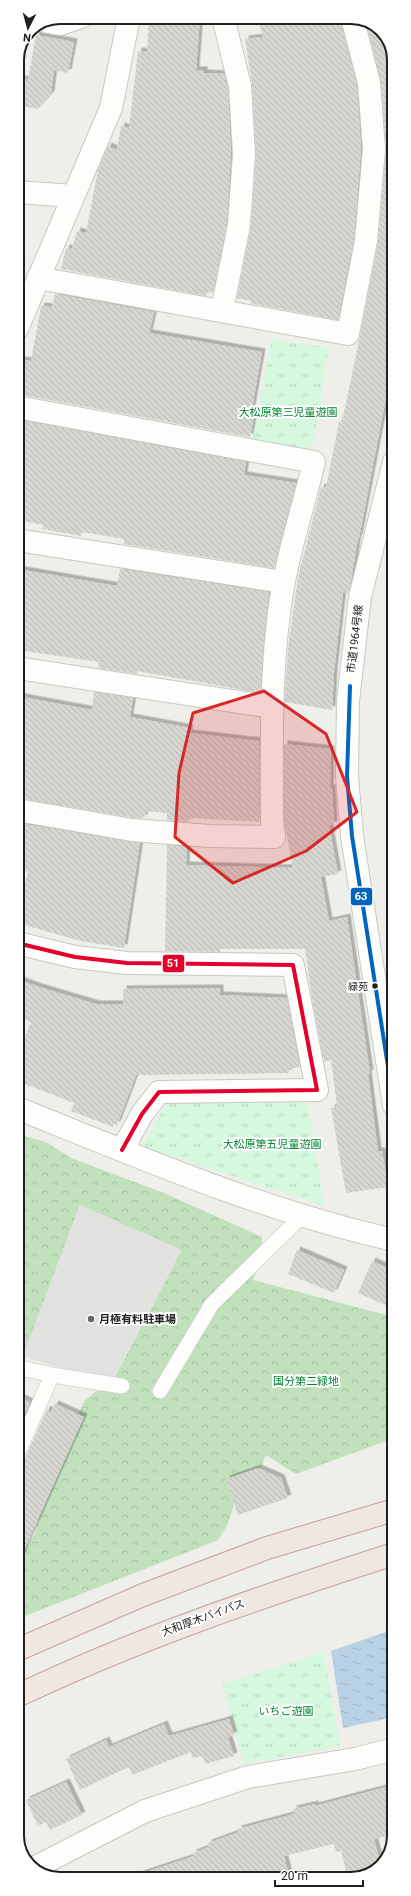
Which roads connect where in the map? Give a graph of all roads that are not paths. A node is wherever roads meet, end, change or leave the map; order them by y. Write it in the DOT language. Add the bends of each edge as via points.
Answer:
graph roads {
  1 [pos="128,24"];
  2 [pos="225,24"];
  3 [pos="354,24"];
  4 [pos="24,192"];
  5 [pos="73,196"];
  6 [pos="38,278"];
  7 [pos="222,310"];
  8 [pos="24,312"];
  9 [pos="24,408"];
  10 [pos="387,490"];
  11 [pos="24,541"];
  12 [pos="284,582"];
  13 [pos="24,669"];
  14 [pos="272,707"];
  15 [pos="24,811"];
  16 [pos="24,945"];
  17 [pos="387,1059"];
  18 [pos="24,1111"];
  19 [pos="122,1150"];
  20 [pos="302,1216"];
  21 [pos="387,1238"];
  22 [pos="24,1369"];
  23 [pos="52,1375"];
  24 [pos="122,1386"];
  25 [pos="160,1391"];
  26 [pos="24,1438"];
  27 [pos="387,1512"];
  28 [pos="387,1556"];
  29 [pos="24,1647"];
  30 [pos="24,1693"];
  31 [pos="387,1752"];
  32 [pos="40,1865"];
  1 -- 5 [label="street" via="111,108"];
  2 -- 7 [label="street" via="240,86 244,154 239,225"];
  3 -- 7 [label="street" via="369,83 374,149 366,241 348,334"];
  4 -- 5 [label="street"];
  5 -- 6 [label="street"];
  6 -- 7 [label="street"];
  6 -- 8 [label="street"];
  9 -- 12 [label="street" via="314,462"];
  10 -- 17 [label="street, 市道1964号線" via="360,597 348,701 347,776 352,836"];
  11 -- 12 [label="street"];
  12 -- 14 [label="street" via="279,613"];
  13 -- 14 [label="street"];
  14 -- 15 [label="street" via="274,837 209,836 132,830"];
  16 -- 19 [label="street" via="75,957 127,963 293,966 317,1090 159,1092 142,1114"];
  18 -- 19 [label="street"];
  19 -- 20 [label="street" via="234,1194"];
  20 -- 21 [label="street"];
  20 -- 25 [label="lane" via="212,1304"];
  22 -- 23 [label="lane"];
  23 -- 24 [label="lane"];
  23 -- 26 [label="lane"];
  27 -- 29 [label="highway" via="260,1551 143,1595"];
  28 -- 30 [label="highway, 大和厚木バイパス" via="279,1590 154,1636"];
  31 -- 32 [label="street" via="241,1779 145,1811"];
}
